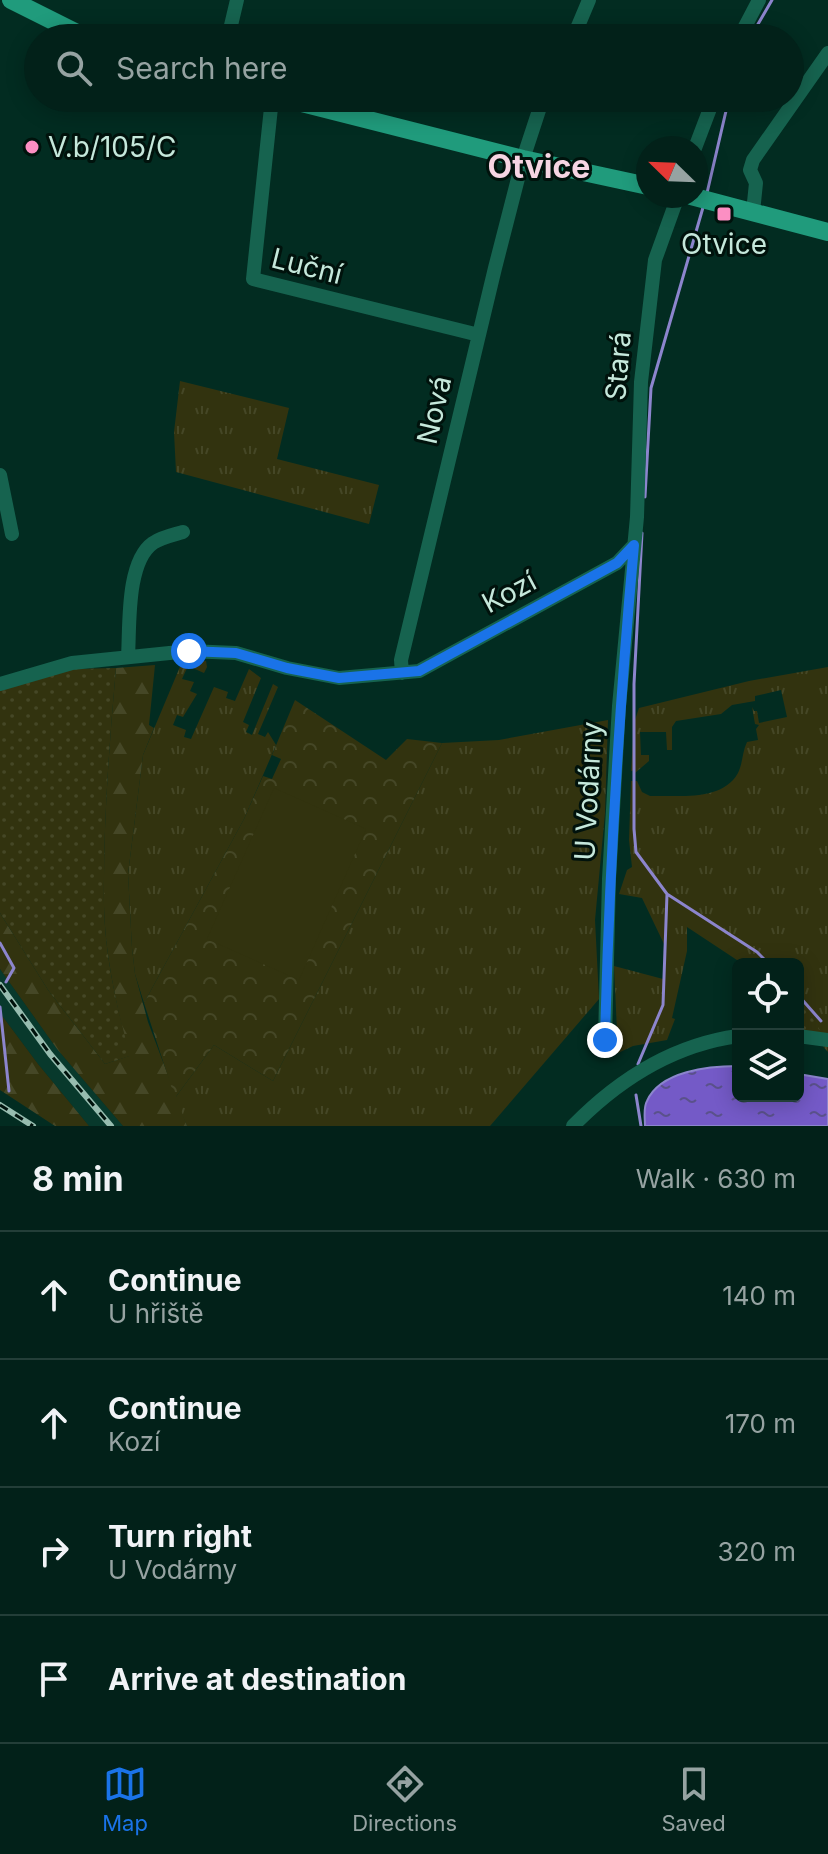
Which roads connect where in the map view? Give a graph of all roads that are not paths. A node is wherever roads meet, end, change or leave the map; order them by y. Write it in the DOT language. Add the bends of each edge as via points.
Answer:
graph roads {
  1 [pos="11,0"];
  2 [pos="237,0"];
  3 [pos="589,0"];
  4 [pos="759,0"];
  5 [pos="59,24"];
  6 [pos="231,24"];
  7 [pos="579,24"];
  8 [pos="746,24"];
  9 [pos="828,53"];
  10 [pos="804,87"];
  11 [pos="271,112"];
  12 [pos="337,112"];
  13 [pos="538,112"];
  14 [pos="709,112"];
  15 [pos="787,112"];
  16 [pos="700,136"];
  17 [pos="523,159"];
  18 [pos="636,183"];
  19 [pos="708,201"];
  20 [pos="674,208"];
  21 [pos="753,212"];
  22 [pos="828,232"];
  23 [pos="479,335"];
  24 [pos="0,475"];
  25 [pos="183,532"];
  26 [pos="12,534"];
  27 [pos="634,545"];
  28 [pos="128,656"];
  29 [pos="402,673"];
  30 [pos="0,684"];
  31 [pos="804,1037"];
  32 [pos="732,1038"];
  33 [pos="605,1040"];
  34 [pos="828,1040"];
  35 [pos="573,1126"];
  1 -- 5 [label="main road"];
  2 -- 6 [label="street"];
  3 -- 7 [label="street"];
  4 -- 8 [label="street"];
  9 -- 10 [label="street"];
  11 -- 23 [label="street, Luční" via="253,279"];
  12 -- 17 [label="main road"];
  13 -- 17 [label="street, Nová"];
  14 -- 16 [label="street"];
  15 -- 21 [label="street" via="753,160"];
  17 -- 18 [label="main road"];
  17 -- 23 [label="street, Nová"];
  19 -- 21 [label="main road"];
  20 -- 27 [label="street, Stará" via="655,260 641,382"];
  21 -- 22 [label="main road"];
  23 -- 29 [label="street, Nová"];
  24 -- 26 [label="street"];
  25 -- 28 [label="street" via="156,541 137,563"];
  27 -- 29 [label="street, Kozí" via="617,563 419,671"];
  27 -- 33 [label="street, U Vodárny" via="619,706"];
  28 -- 29 [label="street, Kozí" via="236,653 325,677"];
  28 -- 30 [label="street, Kozí" via="72,663"];
  31 -- 34 [label="street"];
  32 -- 35 [label="street" via="679,1051 641,1070"];
}
